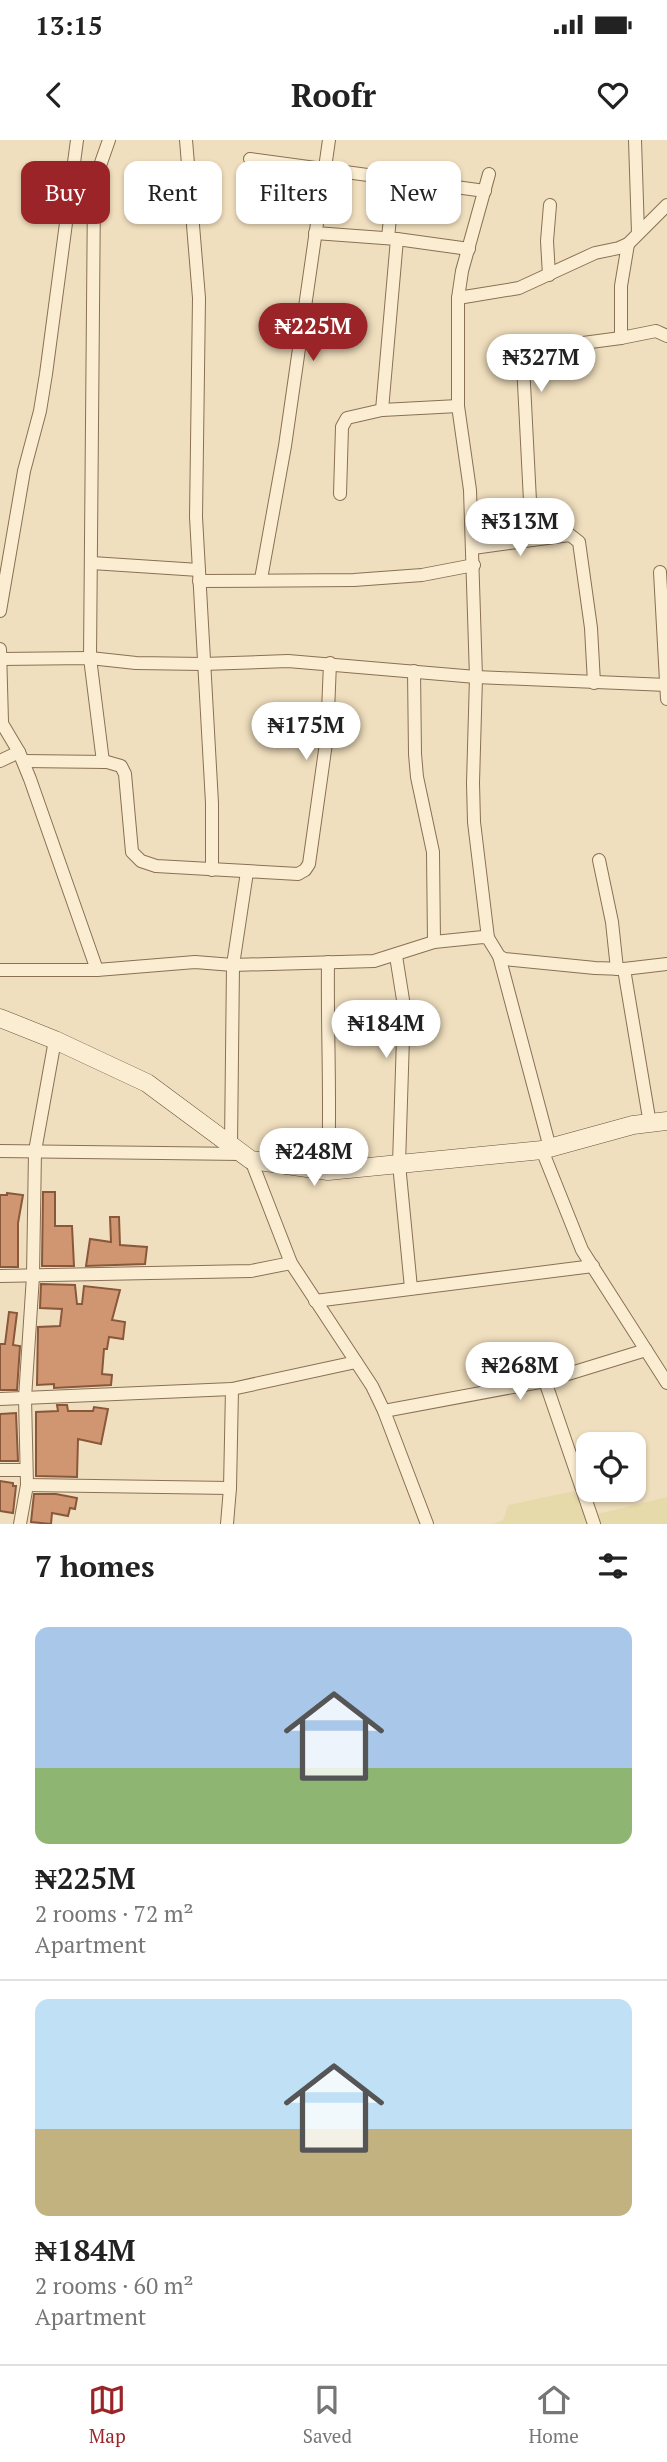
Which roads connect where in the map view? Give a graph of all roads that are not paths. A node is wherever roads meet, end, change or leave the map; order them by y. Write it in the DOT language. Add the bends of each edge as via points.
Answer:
graph roads {
  1 [pos="77,140"];
  2 [pos="108,140"];
  3 [pos="186,140"];
  4 [pos="329,140"];
  5 [pos="635,140"];
  6 [pos="250,159"];
  7 [pos="266,161"];
  8 [pos="325,161"];
  9 [pos="489,174"];
  10 [pos="461,188"];
  11 [pos="485,191"];
  12 [pos="550,205"];
  13 [pos="667,205"];
  14 [pos="316,224"];
  15 [pos="392,224"];
  16 [pos="315,233"];
  17 [pos="638,233"];
  18 [pos="392,238"];
  19 [pos="628,244"];
  20 [pos="469,249"];
  21 [pos="549,275"];
  22 [pos="458,298"];
  23 [pos="667,337"];
  24 [pos="621,338"];
  25 [pos="458,406"];
  26 [pos="382,410"];
  27 [pos="340,495"];
  28 [pos="533,540"];
  29 [pos="473,548"];
  30 [pos="92,563"];
  31 [pos="474,565"];
  32 [pos="660,572"];
  33 [pos="199,575"];
  34 [pos="261,579"];
  35 [pos="0,611"];
  36 [pos="0,649"];
  37 [pos="90,658"];
  38 [pos="0,659"];
  39 [pos="330,663"];
  40 [pos="203,664"];
  41 [pos="414,671"];
  42 [pos="476,677"];
  43 [pos="594,683"];
  44 [pos="667,685"];
  45 [pos="667,699"];
  46 [pos="1,721"];
  47 [pos="21,756"];
  48 [pos="0,761"];
  49 [pos="103,762"];
  50 [pos="599,860"];
  51 [pos="212,870"];
  52 [pos="247,872"];
  53 [pos="488,938"];
  54 [pos="434,942"];
  55 [pos="396,956"];
  56 [pos="499,957"];
  57 [pos="328,962"];
  58 [pos="667,964"];
  59 [pos="233,965"];
  60 [pos="620,969"];
  61 [pos="0,970"];
  62 [pos="97,970"];
  63 [pos="0,1018"];
  64 [pos="55,1040"];
  65 [pos="658,1122"];
  66 [pos="546,1149"];
  67 [pos="0,1152"];
  68 [pos="35,1152"];
  69 [pos="241,1153"];
  70 [pos="399,1164"];
  71 [pos="328,1171"];
  72 [pos="291,1263"];
  73 [pos="593,1266"];
  74 [pos="0,1276"];
  75 [pos="33,1276"];
  76 [pos="411,1288"];
  77 [pos="314,1301"];
  78 [pos="646,1350"];
  79 [pos="356,1362"];
  80 [pos="545,1381"];
  81 [pos="667,1383"];
  82 [pos="232,1389"];
  83 [pos="25,1398"];
  84 [pos="0,1399"];
  85 [pos="384,1411"];
  86 [pos="0,1470"];
  87 [pos="26,1470"];
  88 [pos="27,1485"];
  89 [pos="230,1488"];
  90 [pos="19,1524"];
  91 [pos="227,1524"];
  92 [pos="427,1524"];
  93 [pos="594,1524"];
  1 -- 35 [label="street" via="47,374 24,471"];
  2 -- 30 [label="street" via="94,191"];
  3 -- 33 [label="street" via="199,298"];
  4 -- 8 [label="street"];
  5 -- 17 [label="street"];
  6 -- 7 [label="street"];
  9 -- 11 [label="street"];
  10 -- 11 [label="street"];
  11 -- 20 [label="street"];
  12 -- 21 [label="street"];
  13 -- 17 [label="street"];
  14 -- 16 [label="street"];
  15 -- 18 [label="street"];
  16 -- 18 [label="street"];
  16 -- 34 [label="street"];
  17 -- 19 [label="street"];
  18 -- 20 [label="street"];
  18 -- 26 [label="street"];
  19 -- 21 [label="street" via="595,253"];
  19 -- 24 [label="street" via="621,286"];
  20 -- 22 [label="street"];
  21 -- 22 [label="street" via="519,288"];
  22 -- 25 [label="street"];
  23 -- 24 [label="street" via="656,331"];
  24 -- 28 [label="street" via="525,354"];
  25 -- 26 [label="street"];
  25 -- 29 [label="street"];
  26 -- 27 [label="street" via="347,418 342,427"];
  28 -- 29 [label="street"];
  28 -- 43 [label="street" via="570,535 579,542"];
  29 -- 31 [label="street"];
  30 -- 33 [label="street"];
  30 -- 37 [label="street"];
  31 -- 34 [label="street" via="354,580"];
  31 -- 42 [label="street"];
  32 -- 44 [label="street"];
  33 -- 34 [label="street"];
  33 -- 40 [label="street"];
  36 -- 38 [label="street"];
  37 -- 38 [label="street"];
  37 -- 40 [label="street"];
  37 -- 49 [label="street"];
  38 -- 46 [label="street"];
  39 -- 40 [label="street"];
  39 -- 41 [label="street"];
  39 -- 52 [label="street" via="327,736 309,864 298,874"];
  40 -- 51 [label="street"];
  41 -- 42 [label="street"];
  41 -- 54 [label="street" via="417,777 433,852"];
  42 -- 43 [label="street"];
  42 -- 53 [label="street" via="474,822"];
  43 -- 44 [label="street"];
  44 -- 45 [label="street"];
  46 -- 47 [label="street"];
  47 -- 48 [label="street"];
  47 -- 49 [label="street"];
  47 -- 62 [label="street"];
  49 -- 51 [label="street" via="121,766 125,774 132,852 141,861"];
  50 -- 60 [label="street"];
  51 -- 52 [label="street"];
  52 -- 59 [label="street"];
  53 -- 54 [label="street"];
  53 -- 56 [label="street"];
  54 -- 55 [label="street"];
  55 -- 57 [label="street"];
  55 -- 70 [label="street" via="404,1006"];
  56 -- 60 [label="street"];
  56 -- 66 [label="street"];
  57 -- 59 [label="street"];
  57 -- 71 [label="street"];
  58 -- 60 [label="street"];
  59 -- 62 [label="street" via="195,962"];
  59 -- 69 [label="street"];
  60 -- 65 [label="street"];
  61 -- 62 [label="street"];
  63 -- 64 [label="street"];
  64 -- 68 [label="street"];
  64 -- 69 [label="street" via="147,1083"];
  65 -- 66 [label="street"];
  66 -- 70 [label="street"];
  66 -- 73 [label="street" via="582,1250"];
  67 -- 68 [label="street"];
  68 -- 69 [label="street"];
  68 -- 75 [label="street"];
  69 -- 71 [label="street"];
  69 -- 72 [label="street"];
  70 -- 71 [label="street"];
  70 -- 76 [label="street"];
  72 -- 75 [label="street" via="251,1271"];
  72 -- 77 [label="street"];
  73 -- 76 [label="street"];
  73 -- 78 [label="street"];
  74 -- 75 [label="street"];
  75 -- 83 [label="street"];
  76 -- 77 [label="street"];
  77 -- 79 [label="street"];
  78 -- 80 [label="street"];
  78 -- 81 [label="street"];
  79 -- 82 [label="street"];
  79 -- 85 [label="street"];
  80 -- 85 [label="street"];
  80 -- 93 [label="street"];
  82 -- 83 [label="street"];
  82 -- 89 [label="street"];
  83 -- 84 [label="street"];
  83 -- 87 [label="street"];
  85 -- 92 [label="street"];
  86 -- 87 [label="street"];
  87 -- 88 [label="street"];
  88 -- 89 [label="street"];
  88 -- 90 [label="street"];
  89 -- 91 [label="street"];
}
